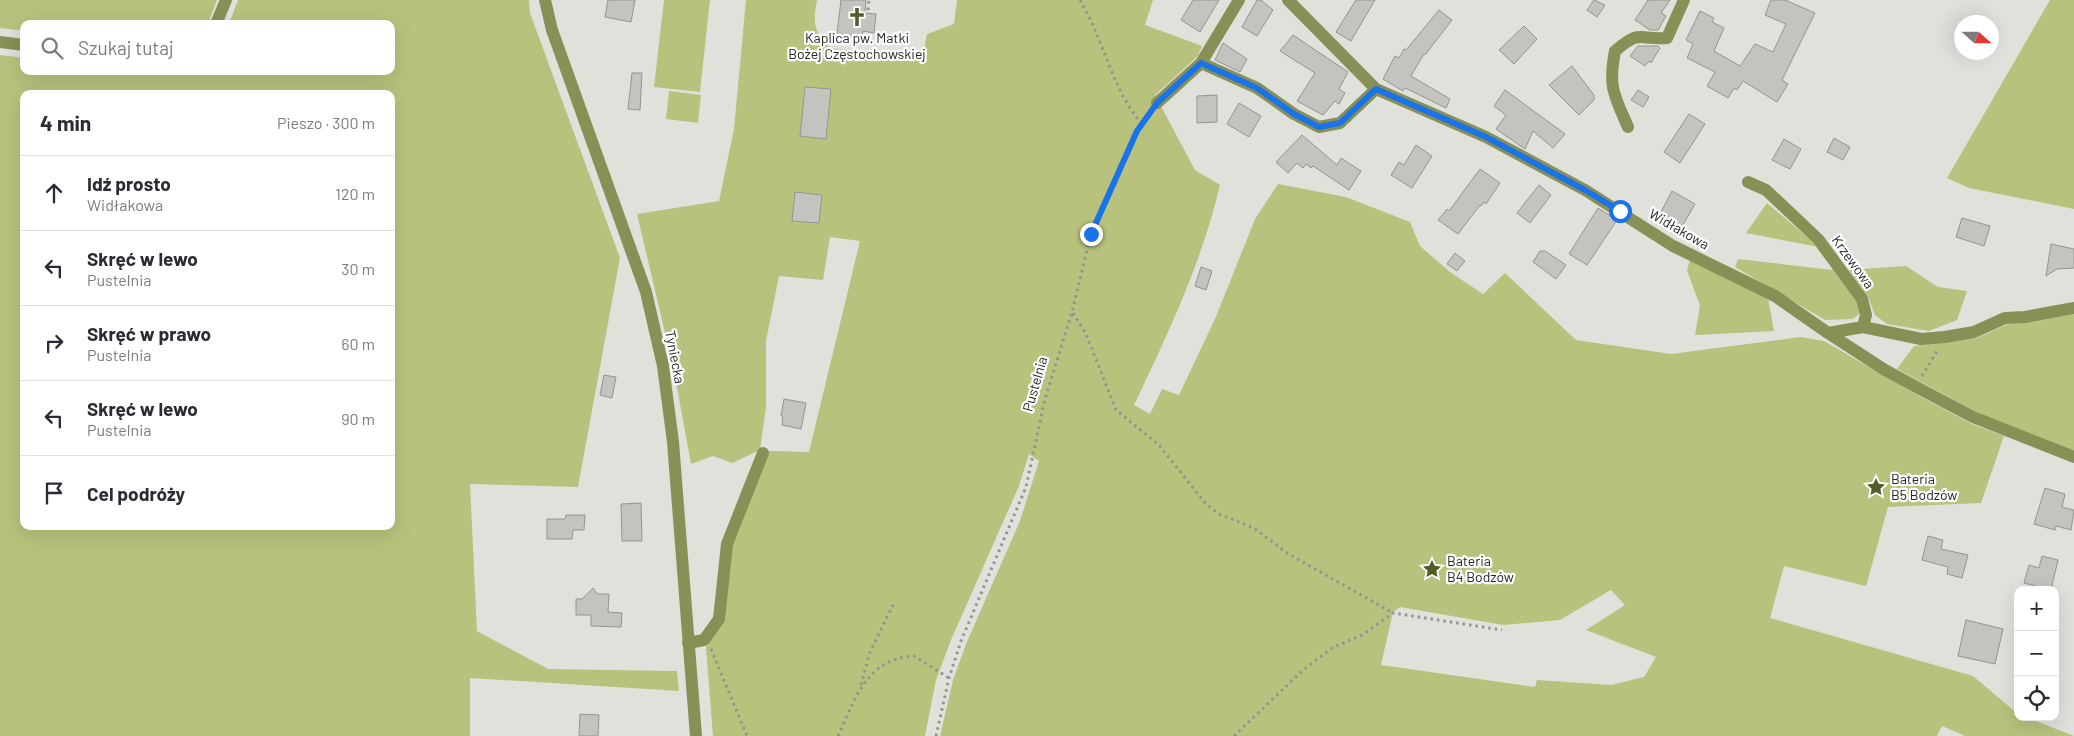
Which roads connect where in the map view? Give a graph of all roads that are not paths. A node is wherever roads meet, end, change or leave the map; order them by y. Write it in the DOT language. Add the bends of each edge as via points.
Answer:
graph roads {
  1 [pos="226,0"];
  2 [pos="545,0"];
  3 [pos="1239,0"];
  4 [pos="1288,0"];
  5 [pos="1684,0"];
  6 [pos="218,20"];
  7 [pos="0,42"];
  8 [pos="20,44"];
  9 [pos="1201,63"];
  10 [pos="1376,89"];
  11 [pos="1157,103"];
  12 [pos="1628,127"];
  13 [pos="1748,182"];
  14 [pos="2074,308"];
  15 [pos="1863,328"];
  16 [pos="1828,333"];
  17 [pos="764,453"];
  18 [pos="2074,457"];
  19 [pos="688,642"];
  20 [pos="696,736"];
  1 -- 6 [label="street"];
  2 -- 19 [label="street, Tyniecka" via="552,30 646,292 663,366 673,442"];
  3 -- 9 [label="street"];
  4 -- 10 [label="street, Widłakowa"];
  5 -- 12 [label="street" via="1667,38 1631,38 1614,51 1610,75"];
  7 -- 8 [label="street"];
  9 -- 10 [label="street" via="1257,88 1319,127 1340,123"];
  9 -- 11 [label="street"];
  10 -- 16 [label="street, Widłakowa" via="1486,137 1577,185 1673,246 1775,296"];
  13 -- 15 [label="street, Krzewowa" via="1766,190 1818,239 1862,299 1866,315"];
  14 -- 15 [label="street" via="2005,318 1974,332 1945,338 1921,339"];
  15 -- 16 [label="street"];
  16 -- 18 [label="street, Widłakowa" via="1885,370 1973,417"];
  17 -- 19 [label="street" via="727,544 719,619 704,640"];
  19 -- 20 [label="street, Tyniecka"];
}
